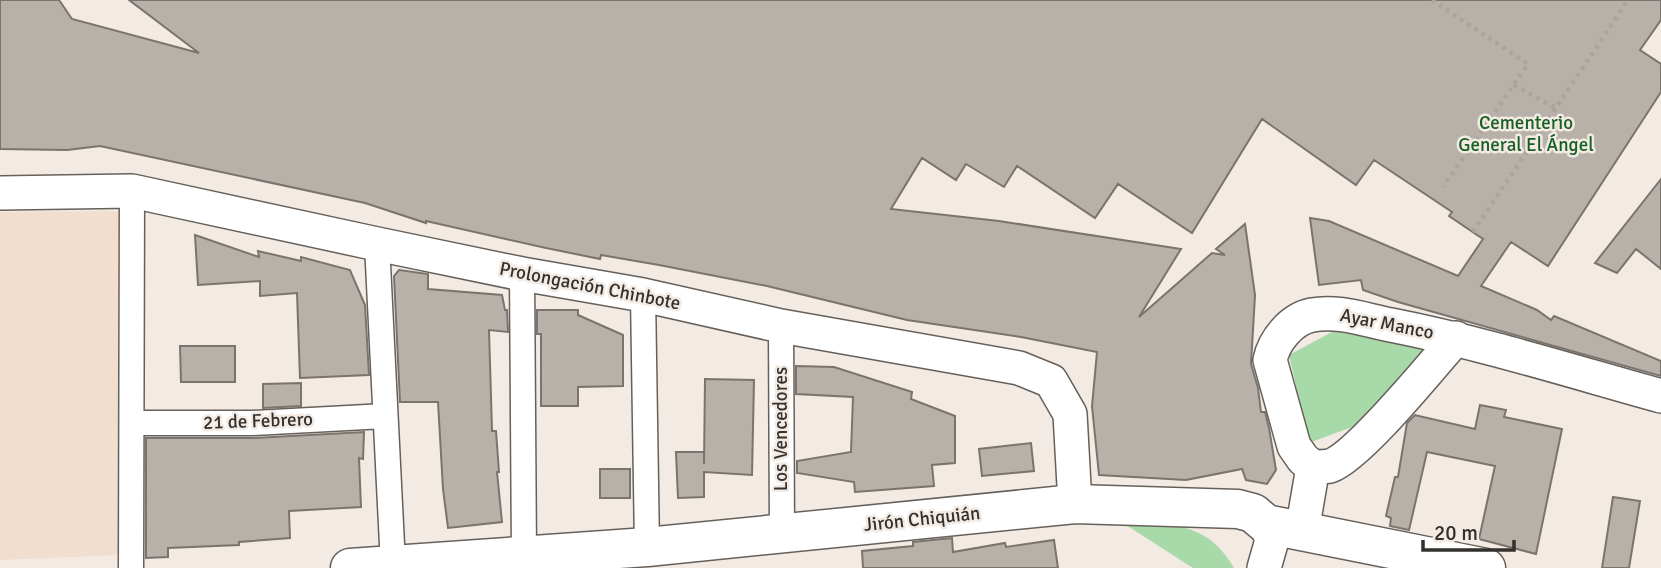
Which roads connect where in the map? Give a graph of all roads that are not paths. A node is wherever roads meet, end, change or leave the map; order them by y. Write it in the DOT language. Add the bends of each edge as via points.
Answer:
graph roads {
  1 [pos="132,191"];
  2 [pos="0,193"];
  3 [pos="377,244"];
  4 [pos="522,274"];
  5 [pos="643,295"];
  6 [pos="781,326"];
  7 [pos="1456,338"];
  8 [pos="1661,396"];
  9 [pos="385,415"];
  10 [pos="132,424"];
  11 [pos="1314,467"];
  12 [pos="1075,504"];
  13 [pos="1284,528"];
  14 [pos="782,533"];
  15 [pos="647,547"];
  16 [pos="524,556"];
  17 [pos="393,565"];
  18 [pos="131,568"];
  19 [pos="350,568"];
  20 [pos="1264,568"];
  21 [pos="1486,568"];
  1 -- 2 [label="street, Prolongación Chinbote"];
  1 -- 3 [label="street, Prolongación Chinbote"];
  1 -- 10 [label="street"];
  3 -- 4 [label="street, Prolongación Chinbote"];
  3 -- 9 [label="street"];
  4 -- 5 [label="street, Prolongación Chinbote"];
  4 -- 16 [label="street"];
  5 -- 6 [label="street, Prolongación Chinbote"];
  5 -- 15 [label="street"];
  6 -- 12 [label="street, Prolongación Chinbote" via="1019,368 1051,381 1070,414"];
  6 -- 14 [label="street, Los Vencedores"];
  7 -- 8 [label="street, Ayar Manco"];
  7 -- 11 [label="street" via="1361,442 1329,466"];
  7 -- 11 [label="street, Ayar Manco" via="1331,313 1308,316 1287,329 1273,346 1270,360 1294,446"];
  9 -- 10 [label="street, 21 de Febrero" via="252,424"];
  9 -- 17 [label="street"];
  10 -- 18 [label="street"];
  11 -- 13 [label="street"];
  12 -- 13 [label="street, Jirón Chiquián" via="1238,509"];
  12 -- 14 [label="street, Jirón Chiquián"];
  13 -- 20 [label="street" via="1272,540"];
  13 -- 21 [label="street, Jirón Chiquián"];
  14 -- 15 [label="street, Jirón Chiquián"];
  15 -- 16 [label="street, Jirón Chiquián"];
  16 -- 17 [label="street, Jirón Chiquián"];
  17 -- 19 [label="street, Jirón Chiquián"];
}
